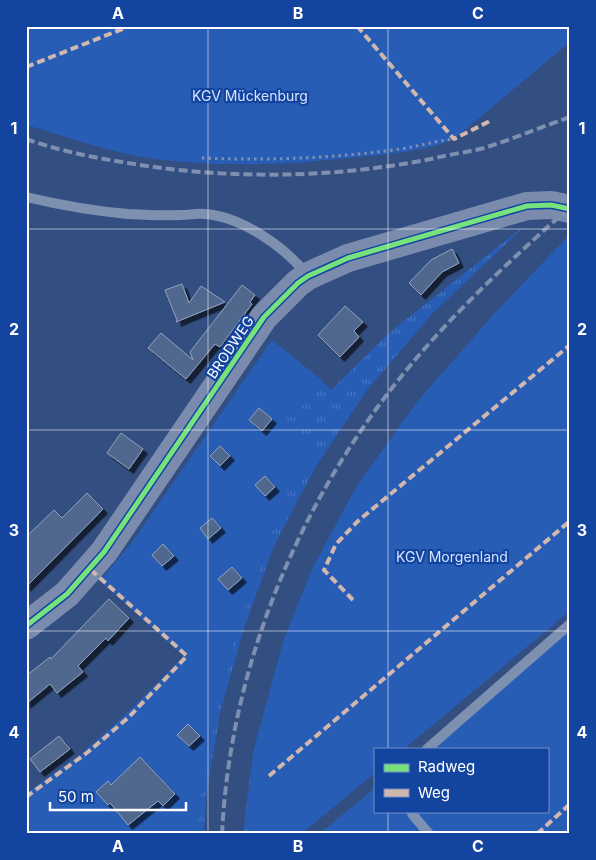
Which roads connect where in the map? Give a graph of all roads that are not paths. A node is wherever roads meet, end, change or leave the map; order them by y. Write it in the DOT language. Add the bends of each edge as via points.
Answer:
graph roads {
  1 [pos="26,197"];
  2 [pos="570,208"];
  3 [pos="308,276"];
  4 [pos="570,624"];
  5 [pos="26,626"];
  6 [pos="428,748"];
  7 [pos="412,812"];
  8 [pos="429,834"];
  1 -- 3 [label="lane" via="89,211 221,217 237,222 276,246 296,261"];
  2 -- 3 [label="street, BRODWEG" via="527,206 348,258"];
  3 -- 5 [label="street, BRODWEG" via="264,317 104,552 67,594"];
  4 -- 6 [label="lane"];
  7 -- 8 [label="lane"];
}
